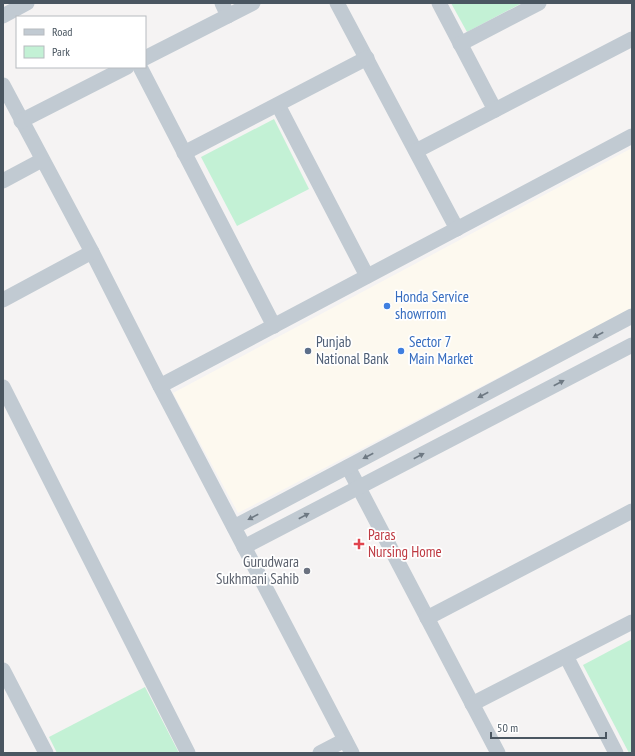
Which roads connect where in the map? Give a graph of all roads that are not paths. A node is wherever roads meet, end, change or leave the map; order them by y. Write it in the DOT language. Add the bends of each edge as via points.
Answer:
graph roads {
  1 [pos="27,3"];
  2 [pos="253,3"];
  3 [pos="337,3"];
  4 [pos="439,3"];
  5 [pos="539,3"];
  6 [pos="225,9"];
  7 [pos="3,16"];
  8 [pos="632,39"];
  9 [pos="460,44"];
  10 [pos="146,57"];
  11 [pos="367,58"];
  12 [pos="125,68"];
  13 [pos="141,68"];
  14 [pos="3,85"];
  15 [pos="278,105"];
  16 [pos="496,110"];
  17 [pos="21,121"];
  18 [pos="632,136"];
  19 [pos="416,152"];
  20 [pos="184,153"];
  21 [pos="42,160"];
  22 [pos="3,181"];
  23 [pos="457,229"];
  24 [pos="92,252"];
  25 [pos="367,276"];
  26 [pos="3,300"];
  27 [pos="632,316"];
  28 [pos="274,326"];
  29 [pos="632,345"];
  30 [pos="526,372"];
  31 [pos="160,386"];
  32 [pos="3,387"];
  33 [pos="537,395"];
  34 [pos="348,466"];
  35 [pos="359,487"];
  36 [pos="632,511"];
  37 [pos="234,527"];
  38 [pos="244,547"];
  39 [pos="428,618"];
  40 [pos="632,622"];
  41 [pos="566,656"];
  42 [pos="3,670"];
  43 [pos="472,704"];
  44 [pos="349,747"];
  45 [pos="46,753"];
  46 [pos="188,753"];
  47 [pos="320,753"];
  48 [pos="498,753"];
  49 [pos="616,753"];
  1 -- 7 [label="street"];
  2 -- 6 [label="street"];
  3 -- 11 [label="street"];
  4 -- 9 [label="street"];
  5 -- 9 [label="street"];
  6 -- 10 [label="street"];
  8 -- 16 [label="street"];
  9 -- 16 [label="street"];
  11 -- 15 [label="street"];
  11 -- 19 [label="street"];
  12 -- 17 [label="street"];
  13 -- 20 [label="street"];
  14 -- 17 [label="street"];
  15 -- 20 [label="street"];
  15 -- 25 [label="street"];
  16 -- 19 [label="street"];
  17 -- 21 [label="street"];
  18 -- 23 [label="street"];
  19 -- 23 [label="street"];
  20 -- 28 [label="street"];
  21 -- 22 [label="street"];
  21 -- 24 [label="street"];
  23 -- 25 [label="street"];
  24 -- 26 [label="street"];
  24 -- 31 [label="street"];
  25 -- 28 [label="street"];
  27 -- 30 [label="street, one-way"];
  28 -- 31 [label="street"];
  33 -- 29 [label="street, one-way"];
  30 -- 33 [label="street"];
  30 -- 34 [label="street, one-way"];
  31 -- 37 [label="street"];
  32 -- 46 [label="street"];
  35 -- 33 [label="street, one-way"];
  34 -- 35 [label="street"];
  34 -- 37 [label="street, one-way"];
  38 -- 35 [label="street, one-way"];
  35 -- 39 [label="street"];
  36 -- 39 [label="street"];
  37 -- 38 [label="street"];
  38 -- 44 [label="street"];
  39 -- 43 [label="street"];
  40 -- 41 [label="street"];
  41 -- 43 [label="street"];
  41 -- 49 [label="street"];
  42 -- 45 [label="street"];
  43 -- 48 [label="street"];
  44 -- 47 [label="street"];
}
